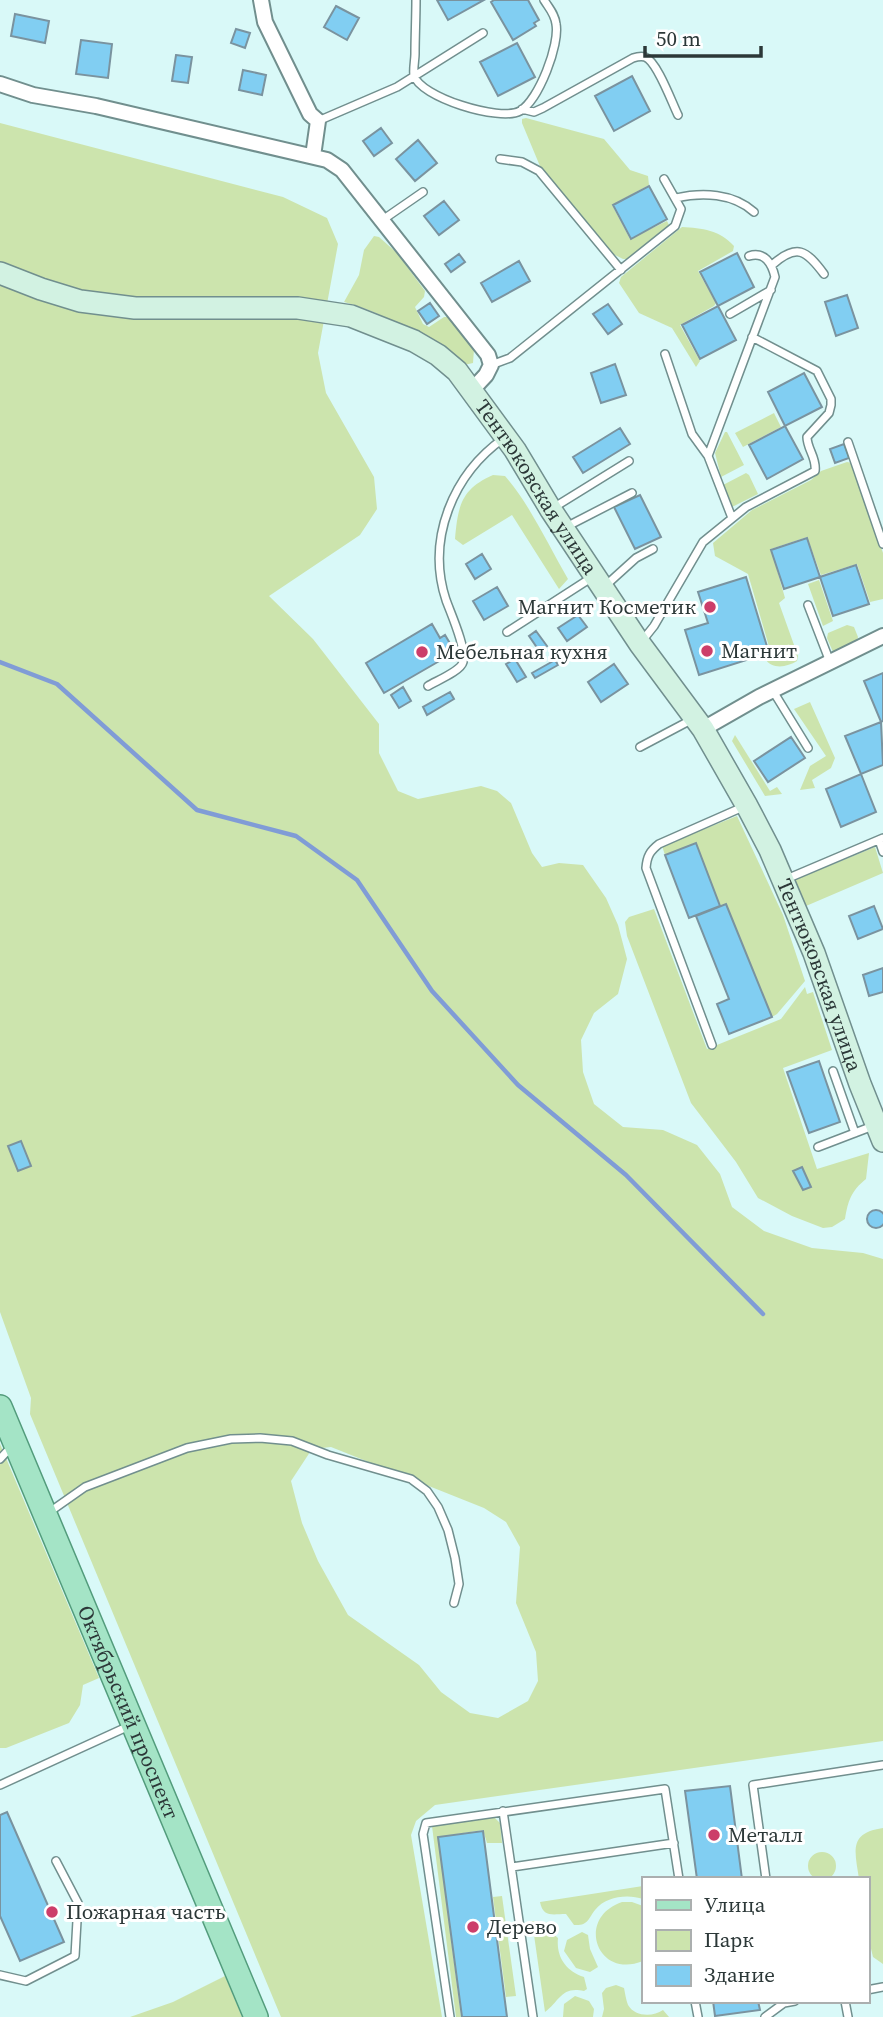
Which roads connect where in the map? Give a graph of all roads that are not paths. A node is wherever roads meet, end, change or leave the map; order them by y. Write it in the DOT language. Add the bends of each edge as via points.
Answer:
graph roads {
  1 [pos="261,0"];
  2 [pos="416,0"];
  3 [pos="544,0"];
  4 [pos="483,33"];
  5 [pos="414,77"];
  6 [pos="0,84"];
  7 [pos="522,109"];
  8 [pos="678,115"];
  9 [pos="318,121"];
  10 [pos="313,156"];
  11 [pos="500,159"];
  12 [pos="664,179"];
  13 [pos="424,192"];
  14 [pos="676,198"];
  15 [pos="754,212"];
  16 [pos="380,221"];
  17 [pos="750,256"];
  18 [pos="772,265"];
  19 [pos="621,270"];
  20 [pos="0,273"];
  21 [pos="824,274"];
  22 [pos="771,290"];
  23 [pos="730,314"];
  24 [pos="752,337"];
  25 [pos="665,354"];
  26 [pos="491,365"];
  27 [pos="472,390"];
  28 [pos="505,437"];
  29 [pos="848,442"];
  30 [pos="708,456"];
  31 [pos="629,461"];
  32 [pos="632,493"];
  33 [pos="551,510"];
  34 [pos="732,517"];
  35 [pos="563,529"];
  36 [pos="883,544"];
  37 [pos="653,550"];
  38 [pos="599,582"];
  39 [pos="808,605"];
  40 [pos="507,632"];
  41 [pos="883,636"];
  42 [pos="640,644"];
  43 [pos="830,662"];
  44 [pos="428,685"];
  45 [pos="773,691"];
  46 [pos="699,723"];
  47 [pos="640,747"];
  48 [pos="808,748"];
  49 [pos="747,806"];
  50 [pos="881,839"];
  51 [pos="883,852"];
  52 [pos="784,881"];
  53 [pos="712,1045"];
  54 [pos="834,1071"];
  55 [pos="855,1133"];
  56 [pos="880,1133"];
  57 [pos="818,1147"];
  58 [pos="0,1407"];
  59 [pos="7,1451"];
  60 [pos="44,1516"];
  61 [pos="454,1603"];
  62 [pos="133,1725"];
  63 [pos="883,1765"];
  64 [pos="0,1785"];
  65 [pos="503,1811"];
  66 [pos="674,1843"];
  67 [pos="56,1861"];
  68 [pos="512,1867"];
  69 [pos="679,1877"];
  70 [pos="766,1877"];
  71 [pos="0,1975"];
  72 [pos="782,2003"];
  73 [pos="256,2017"];
  74 [pos="450,2017"];
  75 [pos="533,2017"];
  76 [pos="765,2017"];
  1 -- 9 [label="street" via="265,22 310,114"];
  2 -- 5 [label="lane"];
  3 -- 7 [label="lane" via="554,14 557,39 533,97"];
  4 -- 5 [label="lane"];
  5 -- 7 [label="lane" via="422,88 480,112 510,114"];
  5 -- 9 [label="lane"];
  6 -- 10 [label="street"];
  7 -- 8 [label="lane" via="534,112 543,108 641,56 655,67"];
  9 -- 10 [label="street"];
  10 -- 16 [label="street" via="342,170"];
  11 -- 19 [label="lane" via="522,162 539,171"];
  12 -- 14 [label="lane"];
  13 -- 16 [label="lane"];
  14 -- 15 [label="lane" via="723,196"];
  14 -- 19 [label="lane" via="681,209 675,226"];
  16 -- 26 [label="street" via="488,355"];
  17 -- 18 [label="lane" via="757,254"];
  18 -- 21 [label="lane" via="785,254 801,251 811,256"];
  18 -- 22 [label="lane"];
  19 -- 26 [label="lane" via="510,358"];
  20 -- 27 [label="street, Тентюковская улица" via="80,301 135,308 298,308 351,316 438,355"];
  22 -- 23 [label="lane"];
  22 -- 24 [label="lane"];
  24 -- 30 [label="lane"];
  24 -- 34 [label="lane" via="817,371 831,405 807,437 815,471"];
  25 -- 30 [label="lane" via="692,434"];
  26 -- 27 [label="street"];
  27 -- 28 [label="street, Тентюковская улица"];
  28 -- 33 [label="street, Тентюковская улица"];
  28 -- 44 [label="lane" via="484,453 459,483 447,510 440,562 443,589 464,662"];
  29 -- 36 [label="lane"];
  30 -- 34 [label="lane"];
  31 -- 33 [label="lane"];
  32 -- 35 [label="lane"];
  33 -- 35 [label="street, Тентюковская улица"];
  34 -- 42 [label="lane" via="703,542"];
  35 -- 38 [label="street, Тентюковская улица"];
  37 -- 38 [label="lane"];
  38 -- 40 [label="lane"];
  38 -- 42 [label="street, Тентюковская улица"];
  39 -- 43 [label="lane"];
  41 -- 43 [label="street"];
  42 -- 46 [label="street, Тентюковская улица"];
  43 -- 45 [label="street"];
  45 -- 46 [label="street"];
  45 -- 48 [label="lane"];
  46 -- 47 [label="lane"];
  46 -- 49 [label="street, Тентюковская улица"];
  49 -- 52 [label="street, Тентюковская улица"];
  49 -- 53 [label="lane" via="659,844 647,859 646,868"];
  50 -- 51 [label="lane"];
  50 -- 52 [label="lane"];
  52 -- 56 [label="street, Тентюковская улица"];
  54 -- 55 [label="lane"];
  55 -- 56 [label="lane"];
  55 -- 57 [label="lane"];
  58 -- 59 [label="main road, Октябрьский проспект"];
  59 -- 60 [label="main road, Октябрьский проспект"];
  60 -- 61 [label="lane" via="85,1487 187,1448 231,1439 292,1441 411,1479 427,1491 443,1519 455,1558 459,1584"];
  60 -- 62 [label="main road, Октябрьский проспект"];
  62 -- 64 [label="lane"];
  62 -- 73 [label="main road, Октябрьский проспект"];
  63 -- 70 [label="lane" via="753,1785"];
  65 -- 66 [label="lane" via="665,1789"];
  65 -- 68 [label="lane"];
  65 -- 74 [label="lane" via="424,1826"];
  66 -- 68 [label="lane"];
  66 -- 69 [label="lane"];
  67 -- 71 [label="lane" via="78,1903 75,1956 26,1981"];
  68 -- 75 [label="lane"];
  72 -- 76 [label="lane"];
}
